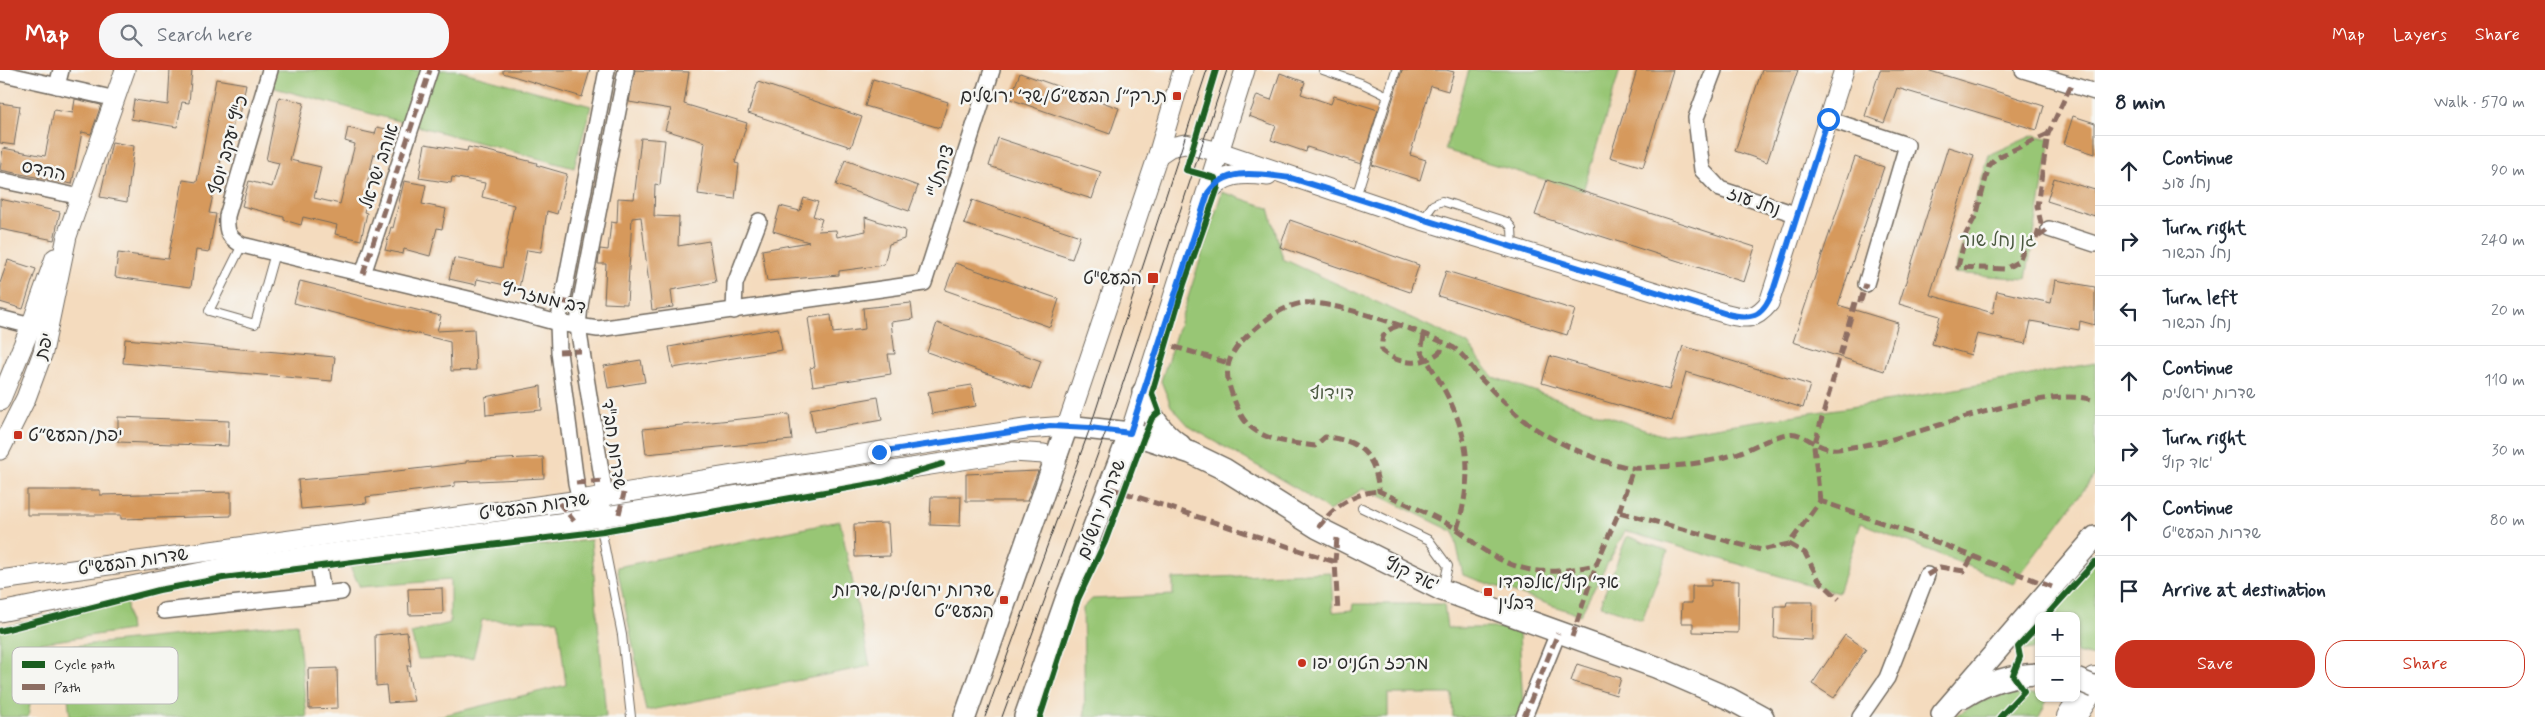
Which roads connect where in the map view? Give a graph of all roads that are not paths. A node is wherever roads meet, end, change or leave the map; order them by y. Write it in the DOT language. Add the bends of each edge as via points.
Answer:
graph roads {
  1 [pos="61,70"];
  2 [pos="125,70"];
  3 [pos="270,70"];
  4 [pos="430,70"];
  5 [pos="607,70"];
  6 [pos="626,70"];
  7 [pos="992,70"];
  8 [pos="1183,70"];
  9 [pos="1245,70"];
  10 [pos="1323,70"];
  11 [pos="1396,70"];
  12 [pos="1714,70"];
  13 [pos="1844,70"];
  14 [pos="2023,70"];
  15 [pos="0,72"];
  16 [pos="58,86"];
  17 [pos="2095,92"];
  18 [pos="1388,96"];
  19 [pos="116,99"];
  20 [pos="1828,119"];
  21 [pos="1220,152"];
  22 [pos="1158,155"];
  23 [pos="1291,178"];
  24 [pos="0,180"];
  25 [pos="81,197"];
  26 [pos="1356,199"];
  27 [pos="1204,202"];
  28 [pos="1798,215"];
  29 [pos="759,221"];
  30 [pos="2049,229"];
  31 [pos="226,231"];
  32 [pos="68,236"];
  33 [pos="2095,244"];
  34 [pos="242,245"];
  35 [pos="275,253"];
  36 [pos="363,274"];
  37 [pos="924,283"];
  38 [pos="1866,284"];
  39 [pos="734,311"];
  40 [pos="0,318"];
  41 [pos="558,323"];
  42 [pos="31,326"];
  43 [pos="578,327"];
  44 [pos="44,352"];
  45 [pos="1143,392"];
  46 [pos="0,401"];
  47 [pos="1067,426"];
  48 [pos="1130,433"];
  49 [pos="0,450"];
  50 [pos="1191,453"];
  51 [pos="1056,464"];
  52 [pos="605,496"];
  53 [pos="580,500"];
  54 [pos="1362,508"];
  55 [pos="599,516"];
  56 [pos="2095,537"];
  57 [pos="317,555"];
  58 [pos="1927,575"];
  59 [pos="5,578"];
  60 [pos="1442,590"];
  61 [pos="341,592"];
  62 [pos="323,594"];
  63 [pos="164,611"];
  64 [pos="0,612"];
  65 [pos="1558,633"];
  66 [pos="2035,674"];
  67 [pos="2080,681"];
  68 [pos="2095,682"];
  69 [pos="2095,687"];
  70 [pos="1941,715"];
  71 [pos="631,717"];
  72 [pos="965,717"];
  73 [pos="1024,717"];
  74 [pos="1524,717"];
  75 [pos="1763,717"];
  76 [pos="1860,717"];
  77 [pos="2072,717"];
  1 -- 16 [label="street"];
  2 -- 19 [label="street, יפת"];
  3 -- 31 [label="street, כ\"ץ יעקב יוסף" via="227,216"];
  4 -- 36 [label="street, אוהב ישראל"];
  5 -- 41 [label="street"];
  6 -- 43 [label="street, שדרות חב\"ד"];
  7 -- 37 [label="street, ציהתל\"י"];
  8 -- 22 [label="street"];
  9 -- 21 [label="street, שדרות ירושלים"];
  10 -- 18 [label="lane"];
  11 -- 18 [label="lane"];
  12 -- 28 [label="street, נחל עוז" via="1696,118 1702,170 1720,189"];
  13 -- 20 [label="street, נחל עוז"];
  14 -- 17 [label="street"];
  15 -- 16 [label="street"];
  16 -- 19 [label="street"];
  18 -- 26 [label="lane"];
  19 -- 25 [label="street, יפת"];
  20 -- 28 [label="street, נחל עוז"];
  20 -- 38 [label="street" via="1907,145"];
  21 -- 22 [label="street" via="1185,144 1170,147"];
  21 -- 23 [label="street"];
  21 -- 27 [label="street, שדרות ירושלים"];
  22 -- 47 [label="street"];
  23 -- 26 [label="street"];
  23 -- 27 [label="street" via="1250,174 1231,176 1216,182"];
  24 -- 25 [label="street, ההדס"];
  25 -- 32 [label="street, יפת"];
  26 -- 28 [label="street, נחל עוז" via="1740,317 1756,315 1769,303"];
  27 -- 45 [label="street, שדרות ירושלים"];
  29 -- 39 [label="street" via="735,284"];
  30 -- 33 [label="street"];
  31 -- 34 [label="street, דב ממזריץ" via="230,239"];
  32 -- 42 [label="street, יפת" via="53,262"];
  32 -- 44 [label="street, יפת"];
  34 -- 35 [label="street, דב ממזריץ"];
  34 -- 35 [label="lane" via="209,311 255,324"];
  35 -- 36 [label="street, דב ממזריץ"];
  36 -- 41 [label="street, דב ממזריץ"];
  37 -- 39 [label="street, דב ממזריץ"];
  39 -- 43 [label="street, דב ממזריץ" via="598,329"];
  40 -- 42 [label="street"];
  41 -- 43 [label="street, דב ממזריץ"];
  41 -- 53 [label="street" via="559,352"];
  42 -- 44 [label="street" via="38,333"];
  42 -- 46 [label="street, יפת"];
  43 -- 52 [label="street, שדרות חב\"ד"];
  44 -- 49 [label="street, יפת"];
  45 -- 48 [label="street, שדרות ירושלים"];
  45 -- 50 [label="main road" via="1146,406 1158,425"];
  47 -- 48 [label="main road, אד קוץ'"];
  47 -- 51 [label="main road"];
  47 -- 52 [label="street, שדרות הבעש\"ט" via="924,444"];
  48 -- 50 [label="main road, אד קוץ'"];
  48 -- 73 [label="main road, שדרות ירושלים"];
  50 -- 60 [label="main road, אד קוץ'" via="1224,469 1318,528"];
  51 -- 55 [label="street, שדרות הבעש\"ט" via="1044,454 1013,452"];
  51 -- 72 [label="main road"];
  52 -- 53 [label="street, שדרות הבעש\"ט"];
  52 -- 55 [label="street, שדרות חב\"ד"];
  53 -- 55 [label="street"];
  53 -- 59 [label="street, שדרות הבעש\"ט"];
  54 -- 60 [label="lane" via="1429,540 1448,566"];
  55 -- 57 [label="street, שדרות הבעש\"ט"];
  55 -- 71 [label="lane" via="622,635"];
  56 -- 70 [label="main road"];
  57 -- 62 [label="street"];
  57 -- 64 [label="street, שדרות הבעש\"ט" via="199,572"];
  58 -- 76 [label="street" via="1887,678"];
  60 -- 65 [label="main road, אד קוץ'"];
  61 -- 62 [label="street"];
  62 -- 63 [label="street"];
  65 -- 74 [label="street"];
  65 -- 75 [label="main road, אד קוץ'" via="1656,667"];
  66 -- 70 [label="main road" via="2013,675 1982,686"];
  67 -- 69 [label="main road, bridge"];
  68 -- 77 [label="highway"];
}
